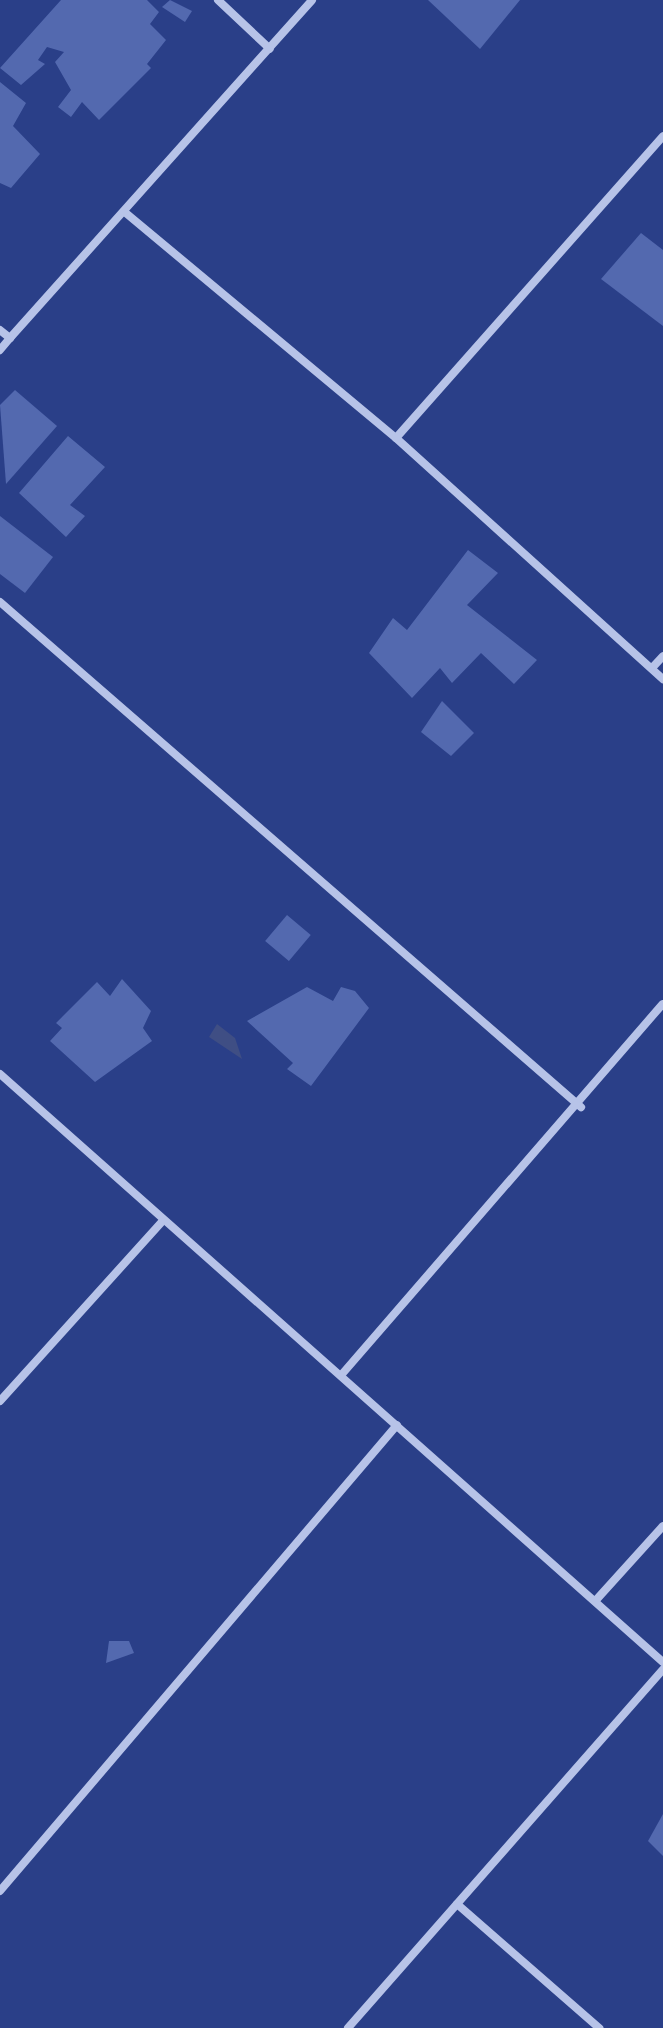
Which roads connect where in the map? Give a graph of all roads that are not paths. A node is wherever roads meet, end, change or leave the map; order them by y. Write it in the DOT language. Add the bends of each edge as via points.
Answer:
graph roads {
  1 [pos="218,0"];
  2 [pos="312,0"];
  3 [pos="270,49"];
  4 [pos="663,136"];
  5 [pos="127,214"];
  6 [pos="0,330"];
  7 [pos="10,338"];
  8 [pos="0,350"];
  9 [pos="396,438"];
  10 [pos="0,602"];
  11 [pos="663,656"];
  12 [pos="652,668"];
  13 [pos="663,679"];
  14 [pos="663,1004"];
  15 [pos="0,1074"];
  16 [pos="581,1107"];
  17 [pos="162,1222"];
  18 [pos="343,1373"];
  19 [pos="0,1401"];
  20 [pos="397,1425"];
  21 [pos="663,1526"];
  22 [pos="597,1599"];
  23 [pos="663,1662"];
  24 [pos="663,1669"];
  25 [pos="0,1891"];
  26 [pos="457,1904"];
  27 [pos="348,2028"];
  28 [pos="599,2028"];
  1 -- 3 [label="street"];
  2 -- 3 [label="street"];
  3 -- 5 [label="street"];
  4 -- 9 [label="street"];
  5 -- 7 [label="street"];
  5 -- 9 [label="street"];
  6 -- 7 [label="street"];
  7 -- 8 [label="street"];
  9 -- 12 [label="street"];
  10 -- 16 [label="street"];
  11 -- 12 [label="street"];
  12 -- 13 [label="street"];
  14 -- 16 [label="street"];
  15 -- 17 [label="street"];
  16 -- 18 [label="street"];
  17 -- 18 [label="street"];
  17 -- 19 [label="street"];
  18 -- 20 [label="street"];
  20 -- 22 [label="street"];
  20 -- 25 [label="street"];
  21 -- 22 [label="street"];
  22 -- 23 [label="street"];
  24 -- 26 [label="street"];
  26 -- 27 [label="street"];
  26 -- 28 [label="street"];
}
